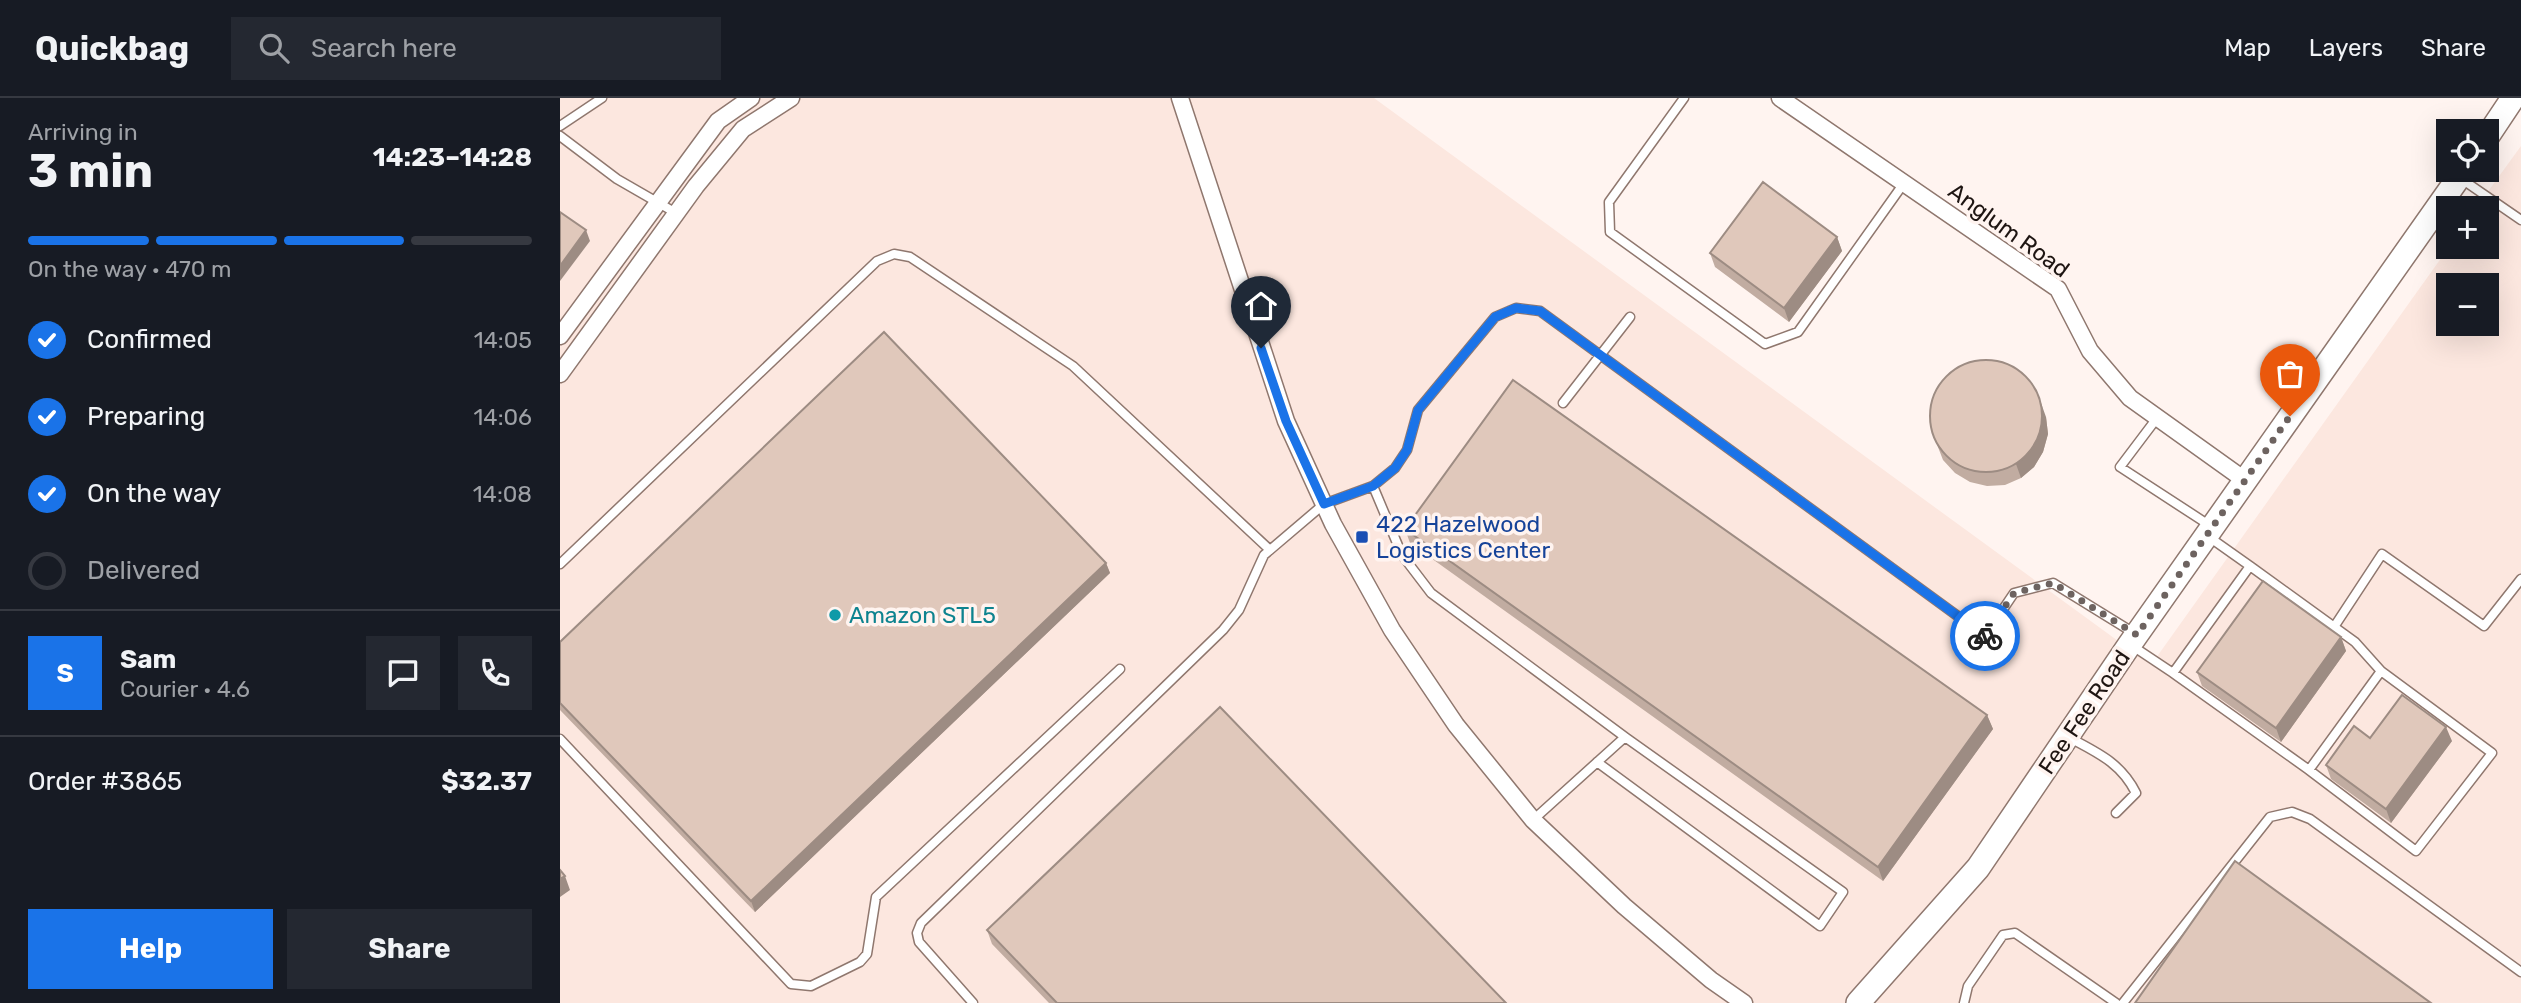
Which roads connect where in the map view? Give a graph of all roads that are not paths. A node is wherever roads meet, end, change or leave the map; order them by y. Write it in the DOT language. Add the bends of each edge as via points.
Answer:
graph roads {
  1 [pos="602,98"];
  2 [pos="751,98"];
  3 [pos="791,98"];
  4 [pos="1180,98"];
  5 [pos="1684,98"];
  6 [pos="1780,98"];
  7 [pos="2513,98"];
  8 [pos="2499,119"];
  9 [pos="560,126"];
  10 [pos="560,136"];
  11 [pos="2455,182"];
  12 [pos="2472,182"];
  13 [pos="1905,183"];
  14 [pos="657,202"];
  15 [pos="676,214"];
  16 [pos="2521,220"];
  17 [pos="1630,317"];
  18 [pos="560,336"];
  19 [pos="1600,356"];
  20 [pos="560,374"];
  21 [pos="1563,404"];
  22 [pos="2157,418"];
  23 [pos="2245,481"];
  24 [pos="1373,486"];
  25 [pos="1324,504"];
  26 [pos="2210,531"];
  27 [pos="1270,550"];
  28 [pos="560,564"];
  29 [pos="2250,566"];
  30 [pos="2521,579"];
  31 [pos="2334,627"];
  32 [pos="2134,640"];
  33 [pos="1120,669"];
  34 [pos="2381,671"];
  35 [pos="2173,673"];
  36 [pos="1625,737"];
  37 [pos="2067,737"];
  38 [pos="560,739"];
  39 [pos="1597,762"];
  40 [pos="2309,771"];
  41 [pos="2116,813"];
  42 [pos="1534,820"];
  43 [pos="2521,972"];
  44 [pos="973,1003"];
  45 [pos="1744,1003"];
  46 [pos="1858,1003"];
  47 [pos="1964,1003"];
  48 [pos="2116,1003"];
  49 [pos="2123,1003"];
  1 -- 9 [label="lane"];
  2 -- 14 [label="street" via="718,121"];
  3 -- 15 [label="street" via="743,129"];
  4 -- 25 [label="street" via="1286,421"];
  5 -- 13 [label="lane" via="1609,202 1610,232 1765,344 1798,332"];
  6 -- 13 [label="street, Anglum Road"];
  7 -- 8 [label="street"];
  10 -- 14 [label="lane"];
  11 -- 23 [label="street, Fee Fee Road"];
  12 -- 16 [label="lane"];
  13 -- 22 [label="street, Anglum Road" via="2058,289 2090,351 2130,398"];
  14 -- 15 [label="lane"];
  14 -- 18 [label="street"];
  15 -- 20 [label="street"];
  17 -- 19 [label="lane"];
  19 -- 21 [label="lane"];
  19 -- 24 [label="lane" via="1540,311 1516,308 1495,317 1418,410 1407,450 1395,468"];
  19 -- 32 [label="lane" via="1985,636 2014,593 2053,583"];
  22 -- 23 [label="street, Anglum Road"];
  22 -- 26 [label="lane" via="2120,467"];
  23 -- 26 [label="street, Fee Fee Road"];
  24 -- 25 [label="lane"];
  24 -- 36 [label="lane" via="1402,555 1431,593"];
  25 -- 27 [label="lane"];
  25 -- 42 [label="street" via="1392,630 1456,725"];
  26 -- 29 [label="lane"];
  26 -- 32 [label="street, Fee Fee Road"];
  27 -- 28 [label="lane" via="1073,366 910,257 894,254 877,261"];
  27 -- 44 [label="lane" via="1239,610 1223,630 921,923 919,942"];
  29 -- 31 [label="lane"];
  29 -- 35 [label="lane"];
  30 -- 31 [label="lane" via="2484,626 2382,554"];
  31 -- 34 [label="lane" via="2356,642"];
  32 -- 35 [label="lane"];
  32 -- 37 [label="street, Fee Fee Road"];
  33 -- 38 [label="lane" via="876,897 867,954 860,962 811,986 791,984"];
  34 -- 40 [label="lane"];
  34 -- 40 [label="lane" via="2492,753 2416,851"];
  35 -- 40 [label="lane"];
  36 -- 39 [label="lane"];
  36 -- 39 [label="lane" via="1843,892 1820,926"];
  37 -- 41 [label="lane" via="2127,775 2136,793"];
  37 -- 46 [label="street, Fee Fee Road" via="1978,868"];
  39 -- 42 [label="lane"];
  42 -- 45 [label="street" via="1624,906"];
  43 -- 49 [label="lane" via="2310,819 2291,812 2270,817"];
  47 -- 48 [label="lane" via="1968,986 2003,935 2015,933"];
}
